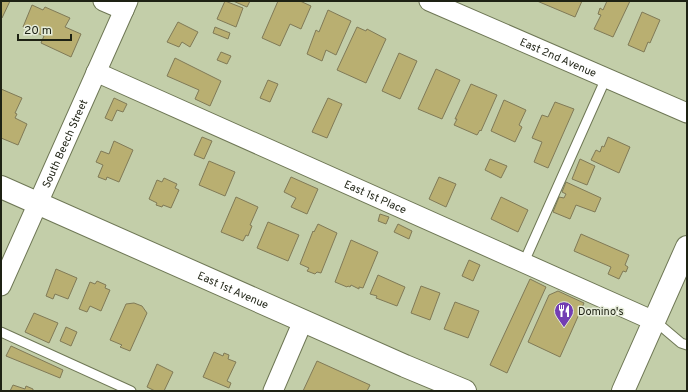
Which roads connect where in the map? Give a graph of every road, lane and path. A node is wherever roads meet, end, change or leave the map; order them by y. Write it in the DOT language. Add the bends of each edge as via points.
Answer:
graph roads {
  1 [pos="103,1"];
  2 [pos="429,1"];
  3 [pos="126,6"];
  4 [pos="96,72"];
  5 [pos="606,78"];
  6 [pos="687,113"];
  7 [pos="1,188"];
  8 [pos="38,204"];
  9 [pos="687,247"];
  10 [pos="524,262"];
  11 [pos="1,286"];
  12 [pos="303,321"];
  13 [pos="654,321"];
  14 [pos="1,332"];
  15 [pos="687,345"];
  16 [pos="131,391"];
  17 [pos="273,391"];
  18 [pos="465,391"];
  19 [pos="623,391"];
  1 -- 3 [label="street"];
  2 -- 5 [label="street, East 2nd Avenue"];
  3 -- 4 [label="street, South Beech Street"];
  4 -- 8 [label="street, South Beech Street"];
  4 -- 10 [label="street, East 1st Place"];
  5 -- 6 [label="street, East 2nd Avenue"];
  5 -- 10 [label="lane"];
  7 -- 8 [label="main road, East 1st Avenue"];
  8 -- 11 [label="street, South Beech Street"];
  8 -- 12 [label="main road, East 1st Avenue"];
  9 -- 13 [label="main road"];
  10 -- 13 [label="street, East 1st Place"];
  12 -- 17 [label="street"];
  12 -- 18 [label="main road, East 1st Avenue"];
  13 -- 15 [label="lane"];
  13 -- 19 [label="main road"];
  14 -- 16 [label="lane"];
}
